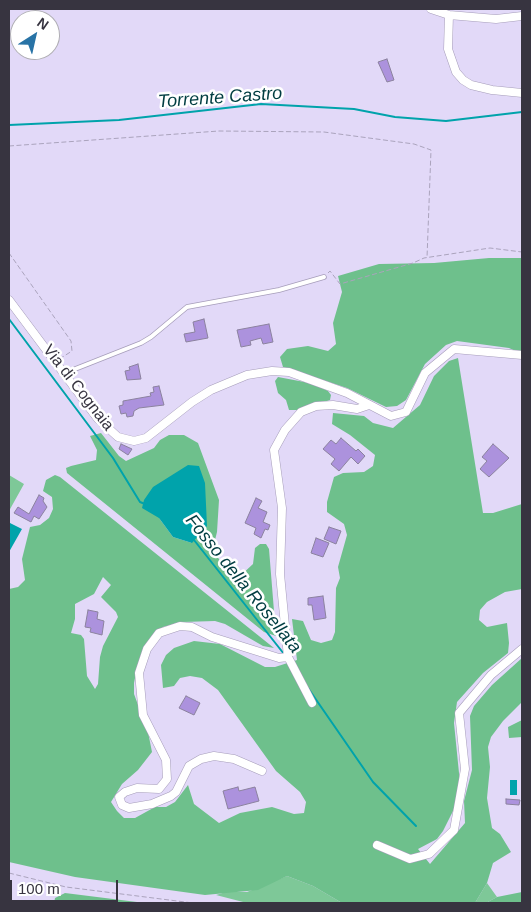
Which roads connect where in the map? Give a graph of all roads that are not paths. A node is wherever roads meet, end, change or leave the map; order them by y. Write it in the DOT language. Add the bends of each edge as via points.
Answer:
graph roads {
  1 [pos="431,9"];
  2 [pos="449,15"];
  3 [pos="522,16"];
  4 [pos="522,93"];
  5 [pos="324,277"];
  6 [pos="9,300"];
  7 [pos="522,355"];
  8 [pos="65,373"];
  9 [pos="369,405"];
  10 [pos="522,649"];
  11 [pos="288,657"];
  12 [pos="312,703"];
  13 [pos="262,771"];
  14 [pos="376,846"];
  1 -- 2 [label="street"];
  2 -- 3 [label="street" via="496,19"];
  2 -- 4 [label="street" via="448,49 456,72 463,80 492,90"];
  5 -- 8 [label="lane" via="279,290 187,307 141,343"];
  6 -- 8 [label="street, Via di Cognaia"];
  7 -- 9 [label="street, Via di Cognaia" via="454,349 425,373 406,412 390,416"];
  8 -- 9 [label="street, Via di Cognaia" via="110,432 134,440 146,438 211,390 247,375 272,370 318,381"];
  9 -- 11 [label="street" via="357,408 316,406 301,412 285,430 274,450 282,508 280,574"];
  10 -- 14 [label="street" via="490,675 458,713 465,769 454,830 429,854 410,859"];
  11 -- 12 [label="street"];
  11 -- 13 [label="street" via="279,658 212,637 192,627 180,626 159,633 147,649 139,673 143,715 166,760 168,778 159,788 137,788 119,798 122,805 129,808 171,796 189,766 214,756 234,759"];
}
